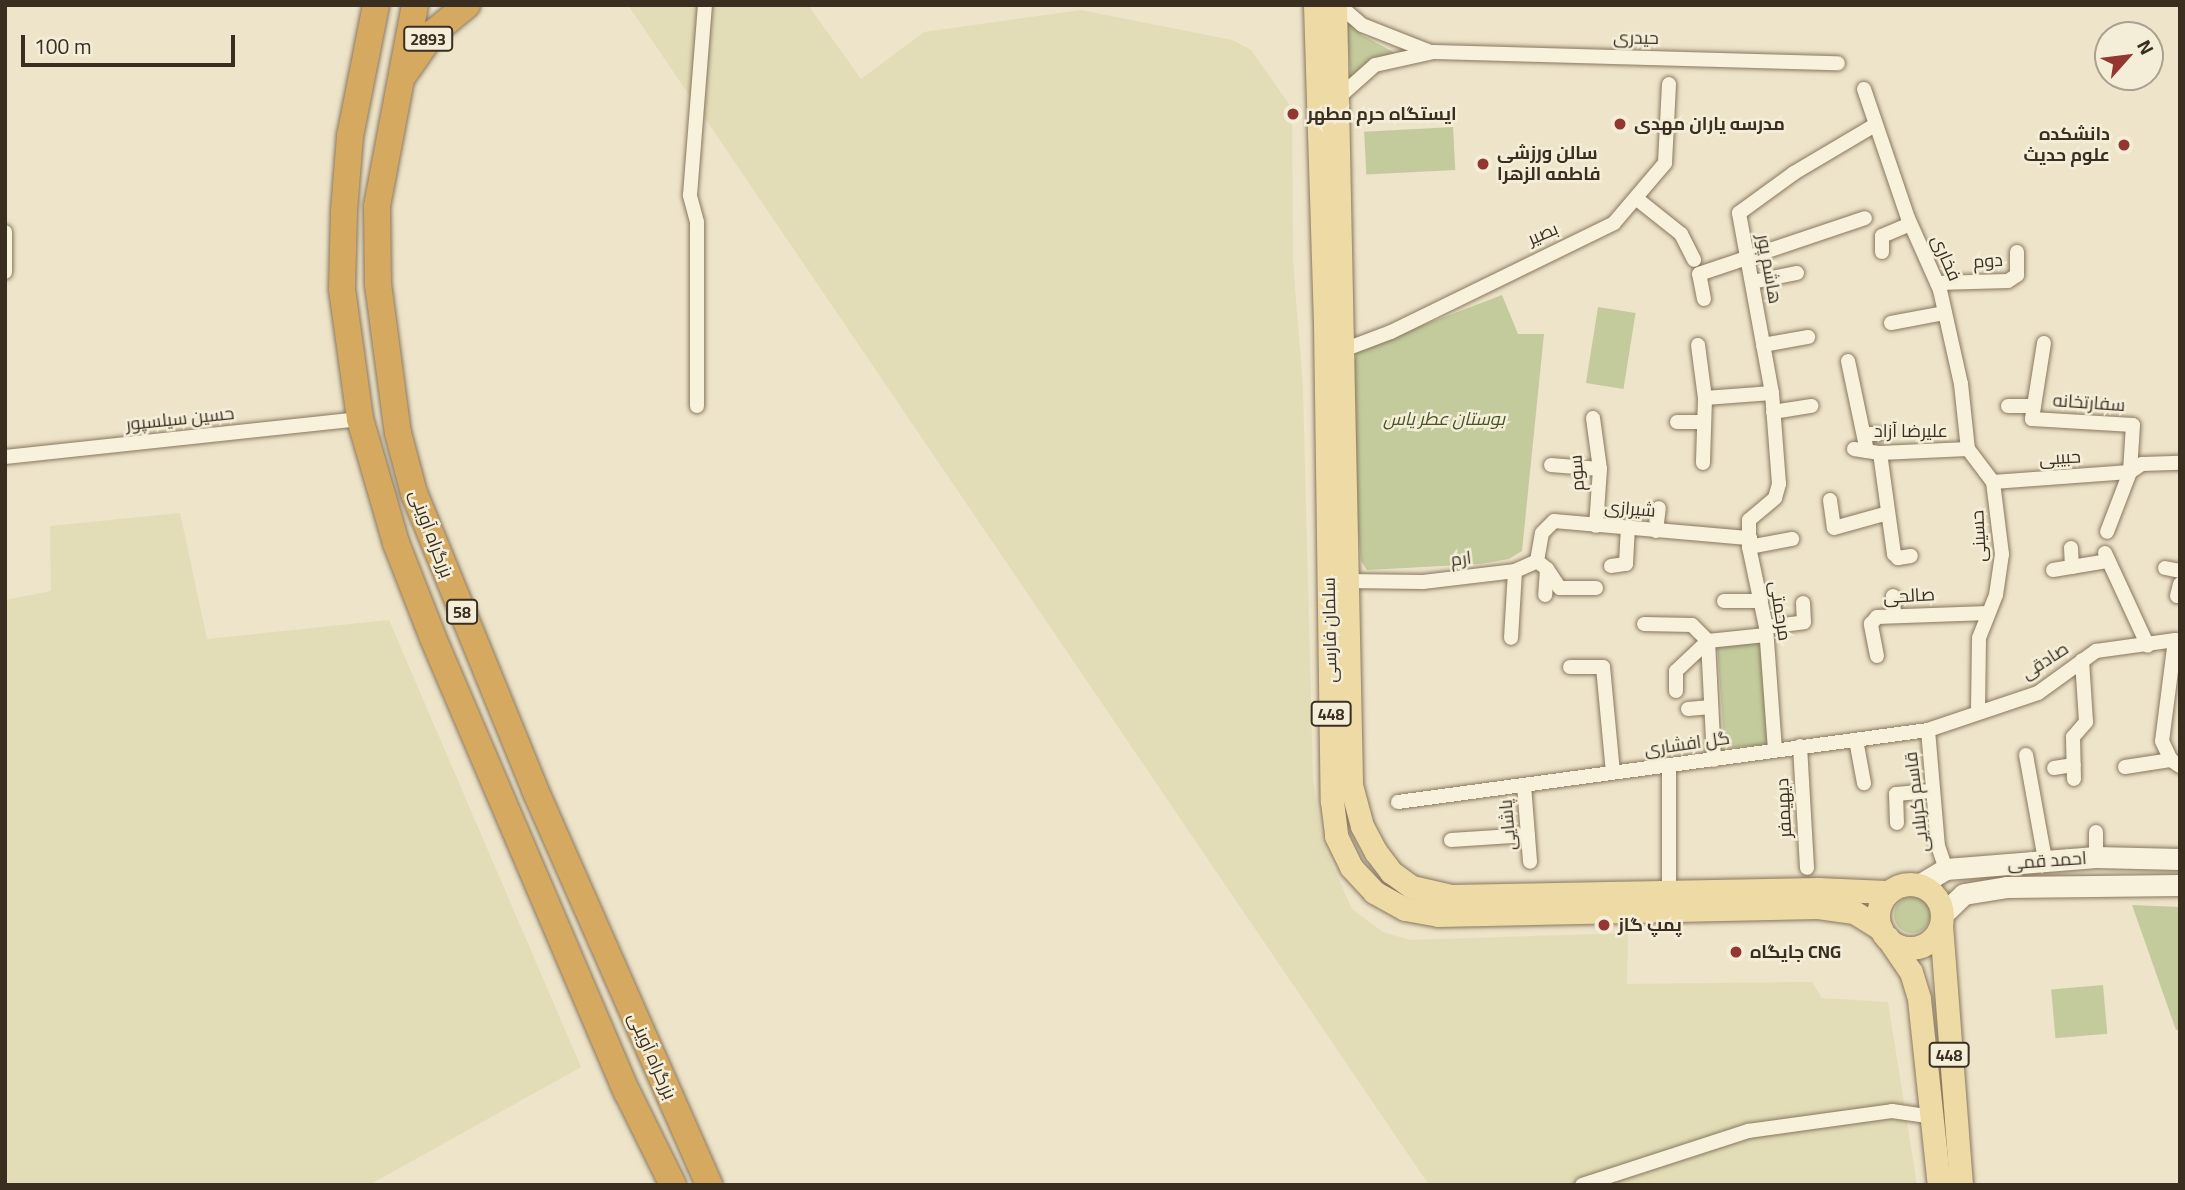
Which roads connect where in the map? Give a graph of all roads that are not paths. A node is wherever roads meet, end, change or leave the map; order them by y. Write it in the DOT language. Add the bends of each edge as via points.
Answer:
graph roads {
  1 [pos="376,5"];
  2 [pos="415,5"];
  3 [pos="467,5"];
  4 [pos="705,5"];
  5 [pos="1315,5"];
  6 [pos="1337,5"];
  7 [pos="1433,52"];
  8 [pos="1838,63"];
  9 [pos="398,83"];
  10 [pos="1669,85"];
  11 [pos="1864,89"];
  12 [pos="1339,97"];
  13 [pos="1875,125"];
  14 [pos="1637,199"];
  15 [pos="1866,218"];
  16 [pos="1910,224"];
  17 [pos="5,232"];
  18 [pos="1882,251"];
  19 [pos="2017,252"];
  20 [pos="1693,260"];
  21 [pos="1748,261"];
  22 [pos="5,272"];
  23 [pos="1797,273"];
  24 [pos="1752,282"];
  25 [pos="1937,283"];
  26 [pos="1704,299"];
  27 [pos="1945,313"];
  28 [pos="1891,323"];
  29 [pos="1808,337"];
  30 [pos="2044,342"];
  31 [pos="1698,345"];
  32 [pos="1763,345"];
  33 [pos="1346,349"];
  34 [pos="1848,361"];
  35 [pos="1772,393"];
  36 [pos="1705,398"];
  37 [pos="697,406"];
  38 [pos="1812,406"];
  39 [pos="2008,406"];
  40 [pos="2034,406"];
  41 [pos="1773,412"];
  42 [pos="1593,418"];
  43 [pos="360,419"];
  44 [pos="1677,422"];
  45 [pos="1704,422"];
  46 [pos="1968,449"];
  47 [pos="1867,451"];
  48 [pos="5,457"];
  49 [pos="1703,463"];
  50 [pos="2180,463"];
  51 [pos="1551,466"];
  52 [pos="1600,469"];
  53 [pos="2130,472"];
  54 [pos="1993,482"];
  55 [pos="1778,492"];
  56 [pos="1830,500"];
  57 [pos="1658,508"];
  58 [pos="1888,513"];
  59 [pos="1596,526"];
  60 [pos="1628,529"];
  61 [pos="1656,531"];
  62 [pos="2107,532"];
  63 [pos="1792,539"];
  64 [pos="1750,543"];
  65 [pos="2071,548"];
  66 [pos="1910,556"];
  67 [pos="1542,565"];
  68 [pos="1611,566"];
  69 [pos="2072,567"];
  70 [pos="2165,568"];
  71 [pos="2053,570"];
  72 [pos="2180,570"];
  73 [pos="1515,571"];
  74 [pos="1345,581"];
  75 [pos="1589,591"];
  76 [pos="1545,595"];
  77 [pos="1893,596"];
  78 [pos="1724,601"];
  79 [pos="1761,601"];
  80 [pos="1802,603"];
  81 [pos="1988,614"];
  82 [pos="1894,616"];
  83 [pos="1644,624"];
  84 [pos="1766,631"];
  85 [pos="1511,638"];
  86 [pos="1708,641"];
  87 [pos="2141,646"];
  88 [pos="1877,656"];
  89 [pos="2082,660"];
  90 [pos="1570,667"];
  91 [pos="1676,691"];
  92 [pos="1711,707"];
  93 [pos="1688,709"];
  94 [pos="1978,710"];
  95 [pos="1928,730"];
  96 [pos="1856,740"];
  97 [pos="1800,747"];
  98 [pos="1775,750"];
  99 [pos="2026,755"];
  100 [pos="1714,760"];
  101 [pos="2175,763"];
  102 [pos="1669,766"];
  103 [pos="2125,767"];
  104 [pos="2054,768"];
  105 [pos="1613,773"];
  106 [pos="1864,783"];
  107 [pos="1524,785"];
  108 [pos="1933,790"];
  109 [pos="1398,802"];
  110 [pos="1897,823"];
  111 [pos="2096,832"];
  112 [pos="1528,835"];
  113 [pos="1451,839"];
  114 [pos="2096,858"];
  115 [pos="2180,859"];
  116 [pos="2045,860"];
  117 [pos="1530,862"];
  118 [pos="1807,869"];
  119 [pos="1946,869"];
  120 [pos="1919,885"];
  121 [pos="2180,886"];
  122 [pos="1670,892"];
  123 [pos="1888,892"];
  124 [pos="1942,920"];
  125 [pos="1884,933"];
  126 [pos="1933,1117"];
  127 [pos="673,1185"];
  128 [pos="709,1185"];
  129 [pos="1582,1185"];
  130 [pos="1939,1185"];
  131 [pos="1961,1185"];
  1 -- 43 [label="highway, بزرگراه آوینی / 58" via="350,136 344,211 342,289"];
  2 -- 9 [label="highway, بزرگراه آوینی / 58"];
  3 -- 9 [label="highway, 2893" via="433,33"];
  4 -- 37 [label="street" via="690,195 697,222"];
  5 -- 125 [label="main road, سلمان فارسی / 448" via="1332,802 1336,836 1351,867 1384,898 1405,909 1438,915 1818,906 1854,912"];
  6 -- 7 [label="street" via="1362,25"];
  6 -- 12 [label="main road, سلمان فارسی / 448"];
  7 -- 8 [label="street, حیدری"];
  7 -- 12 [label="street" via="1375,65"];
  9 -- 128 [label="highway, بزرگراه آوینی / 58" via="377,205 378,284 398,433 414,493 535,790"];
  10 -- 14 [label="street, بصیر" via="1665,163"];
  11 -- 13 [label="street, فخاری"];
  12 -- 33 [label="main road, سلمان فارسی / 448"];
  13 -- 16 [label="street, فخاری"];
  13 -- 21 [label="street, هاشم پور" via="1794,173 1739,213"];
  14 -- 20 [label="street" via="1681,234"];
  14 -- 33 [label="street, بصیر" via="1599,231 1532,259 1391,332"];
  15 -- 21 [label="street"];
  16 -- 18 [label="street" via="1882,236"];
  16 -- 25 [label="street, فخاری"];
  17 -- 22 [label="street"];
  19 -- 25 [label="street, دوم" via="2017,275 2008,281"];
  21 -- 24 [label="street, هاشم پور"];
  21 -- 26 [label="street" via="1699,274"];
  23 -- 24 [label="street"];
  24 -- 32 [label="street, هاشم پور"];
  25 -- 27 [label="street, فخاری"];
  27 -- 28 [label="street"];
  27 -- 46 [label="street, فخاری" via="1961,384"];
  29 -- 32 [label="street"];
  30 -- 40 [label="street, سفارتخانه"];
  31 -- 36 [label="street"];
  32 -- 35 [label="street, هاشم پور"];
  33 -- 74 [label="main road, سلمان فارسی / 448"];
  34 -- 47 [label="street" via="1871,434"];
  35 -- 36 [label="street"];
  35 -- 41 [label="street, هاشم پور"];
  36 -- 45 [label="street"];
  38 -- 41 [label="street"];
  39 -- 40 [label="street"];
  40 -- 53 [label="street, سفارتخانه" via="2032,419 2133,425"];
  41 -- 55 [label="street, هاشم پور"];
  42 -- 52 [label="street, سوم"];
  43 -- 48 [label="street, حسین سیلسپور"];
  43 -- 127 [label="highway, بزرگراه آوینی / 58" via="396,543 433,638 628,1092"];
  44 -- 45 [label="street"];
  45 -- 49 [label="street"];
  46 -- 47 [label="street, علیرضا آزاد"];
  46 -- 54 [label="street"];
  47 -- 58 [label="street"];
  50 -- 53 [label="street, حبیبی" via="2142,464"];
  51 -- 52 [label="street"];
  52 -- 59 [label="street, سوم"];
  53 -- 54 [label="street, حبیبی"];
  53 -- 62 [label="street"];
  54 -- 81 [label="street, حسینی" via="2002,554"];
  55 -- 64 [label="street, مرحمتی" via="1752,513"];
  56 -- 58 [label="street" via="1834,528"];
  57 -- 61 [label="street"];
  58 -- 66 [label="street" via="1895,557"];
  59 -- 60 [label="street, شیرازی"];
  59 -- 67 [label="street, شیرازی" via="1555,521 1547,525"];
  60 -- 61 [label="street, شیرازی"];
  60 -- 68 [label="street" via="1626,564"];
  61 -- 64 [label="street, شیرازی"];
  63 -- 64 [label="street, شیرازی"];
  64 -- 79 [label="street, مرحمتی"];
  65 -- 69 [label="street"];
  67 -- 73 [label="street, ارم"];
  67 -- 75 [label="street" via="1560,588"];
  67 -- 76 [label="street"];
  69 -- 71 [label="street"];
  69 -- 87 [label="street" via="2107,557"];
  70 -- 72 [label="street"];
  73 -- 74 [label="street, ارم" via="1423,582"];
  73 -- 85 [label="street"];
  74 -- 122 [label="main road, سلمان فارسی / 448" via="1351,785 1362,826 1391,872 1412,887 1451,896"];
  77 -- 82 [label="street"];
  78 -- 79 [label="street"];
  79 -- 84 [label="street, مرحمتی"];
  80 -- 84 [label="street" via="1804,622"];
  81 -- 82 [label="street, صالحی"];
  81 -- 94 [label="street, حسینی" via="1979,638"];
  82 -- 88 [label="street, صالحی" via="1871,619"];
  83 -- 86 [label="street" via="1692,625"];
  84 -- 86 [label="street"];
  84 -- 98 [label="street, مرحمتی"];
  86 -- 91 [label="street" via="1676,671"];
  86 -- 92 [label="street"];
  87 -- 89 [label="street, صادقی" via="2096,651"];
  87 -- 101 [label="street, صادقی" via="2175,640 2162,741"];
  89 -- 94 [label="street, صادقی" via="2038,693"];
  89 -- 104 [label="street" via="2086,722 2073,737 2074,772"];
  90 -- 105 [label="street" via="1603,667"];
  92 -- 93 [label="street"];
  92 -- 100 [label="street"];
  94 -- 95 [label="street, گل افشاری"];
  95 -- 96 [label="street, گل افشاری"];
  95 -- 108 [label="street, قاسم کربلایی"];
  96 -- 97 [label="street, گل افشاری"];
  96 -- 106 [label="street"];
  97 -- 98 [label="street, گل افشاری"];
  97 -- 118 [label="street, دیهیمفر"];
  98 -- 100 [label="street, گل افشاری"];
  99 -- 116 [label="street"];
  100 -- 102 [label="street, گل افشاری"];
  101 -- 103 [label="street"];
  102 -- 105 [label="street, گل افشاری"];
  102 -- 122 [label="street"];
  105 -- 107 [label="street, گل افشاری"];
  107 -- 109 [label="street, گل افشاری"];
  107 -- 112 [label="street, پاشایی"];
  108 -- 110 [label="street" via="1896,793"];
  108 -- 119 [label="street, قاسم کربلایی" via="1938,846"];
  111 -- 114 [label="street"];
  112 -- 113 [label="street"];
  112 -- 117 [label="street, پاشایی"];
  114 -- 115 [label="main road, احمد قمی"];
  114 -- 116 [label="main road, احمد قمی"];
  116 -- 119 [label="main road, احمد قمی"];
  119 -- 120 [label="main road, احمد قمی"];
  120 -- 123 [label="main road" via="1908,883"];
  120 -- 124 [label="main road" via="1936,896"];
  121 -- 124 [label="main road, احمد قمی" via="2007,887 1964,894"];
  122 -- 123 [label="main road, سلمان فارسی / 448"];
  123 -- 125 [label="main road" via="1879,909"];
  124 -- 125 [label="main road" via="1930,941 1913,948"];
  124 -- 131 [label="main road, 448"];
  125 -- 126 [label="main road, سلمان فارسی / 448" via="1911,972 1919,999"];
  126 -- 129 [label="street" via="1892,1111 1748,1131"];
  126 -- 130 [label="main road, سلمان فارسی / 448"];
}
